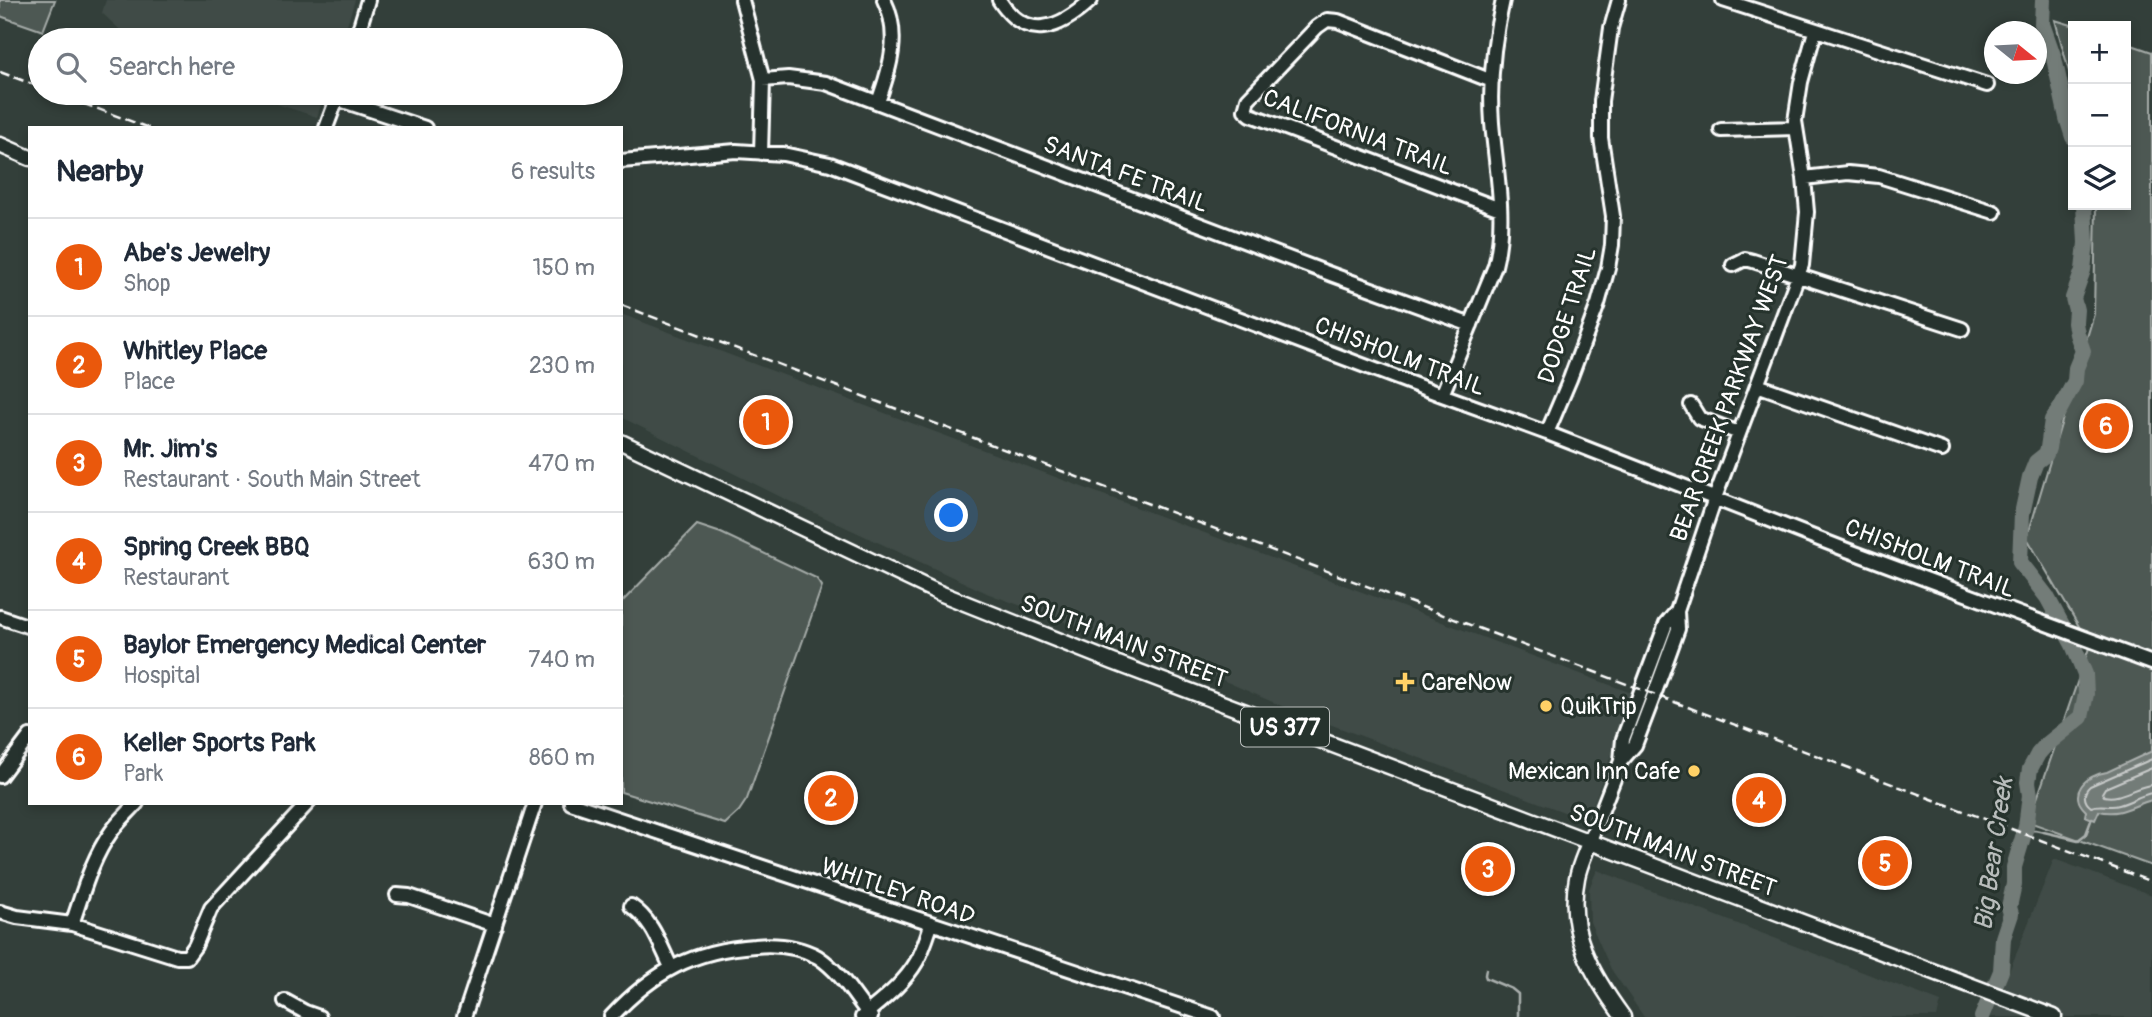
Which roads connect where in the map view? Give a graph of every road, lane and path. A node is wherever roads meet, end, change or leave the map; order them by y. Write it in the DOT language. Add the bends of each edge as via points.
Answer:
graph roads {
  1 [pos="369,0"];
  2 [pos="742,0"];
  3 [pos="884,0"];
  4 [pos="999,0"];
  5 [pos="1091,0"];
  6 [pos="1503,0"];
  7 [pos="1619,0"];
  8 [pos="1723,0"];
  9 [pos="360,28"];
  10 [pos="1815,31"];
  11 [pos="764,80"];
  12 [pos="1492,80"];
  13 [pos="1987,85"];
  14 [pos="878,102"];
  15 [pos="335,105"];
  16 [pos="362,105"];
  17 [pos="327,126"];
  18 [pos="420,126"];
  19 [pos="1795,128"];
  20 [pos="1721,130"];
  21 [pos="0,145"];
  22 [pos="761,153"];
  23 [pos="28,158"];
  24 [pos="623,161"];
  25 [pos="1804,178"];
  26 [pos="1500,209"];
  27 [pos="1994,212"];
  28 [pos="1733,265"];
  29 [pos="1798,275"];
  30 [pos="1471,325"];
  31 [pos="1962,329"];
  32 [pos="1757,385"];
  33 [pos="1442,395"];
  34 [pos="1691,405"];
  35 [pos="1547,433"];
  36 [pos="1739,433"];
  37 [pos="623,443"];
  38 [pos="1942,450"];
  39 [pos="1715,498"];
  40 [pos="0,617"];
  41 [pos="28,626"];
  42 [pos="2152,663"];
  43 [pos="28,739"];
  44 [pos="0,776"];
  45 [pos="135,805"];
  46 [pos="306,805"];
  47 [pos="534,805"];
  48 [pos="576,805"];
  49 [pos="1590,843"];
  50 [pos="397,895"];
  51 [pos="631,906"];
  52 [pos="0,912"];
  53 [pos="72,925"];
  54 [pos="495,925"];
  55 [pos="931,925"];
  56 [pos="671,967"];
  57 [pos="285,1001"];
  58 [pos="866,1015"];
  59 [pos="1205,1016"];
  60 [pos="319,1017"];
  61 [pos="464,1017"];
  62 [pos="611,1017"];
  63 [pos="1623,1017"];
  64 [pos="2054,1017"];
  1 -- 9 [label="street"];
  2 -- 11 [label="street"];
  3 -- 14 [label="street" via="892,25 891,68"];
  4 -- 5 [label="street" via="1016,21 1040,28 1052,27"];
  6 -- 12 [label="street"];
  7 -- 35 [label="street, DODGE TRAIL" via="1601,101 1601,138 1613,216 1610,257 1598,304"];
  8 -- 10 [label="street"];
  10 -- 13 [label="street"];
  10 -- 19 [label="street, BEAR CREEK PARKWAY WEST"];
  11 -- 14 [label="street, SANTA FE TRAIL" via="826,83"];
  11 -- 22 [label="street"];
  12 -- 26 [label="street"];
  12 -- 26 [label="street, CALIFORNIA TRAIL" via="1327,20 1248,99 1245,110 1317,142"];
  14 -- 30 [label="street, SANTA FE TRAIL"];
  15 -- 17 [label="street"];
  16 -- 18 [label="street"];
  19 -- 20 [label="street"];
  19 -- 25 [label="street, BEAR CREEK PARKWAY WEST"];
  21 -- 23 [label="main road"];
  22 -- 24 [label="street, CHISHOLM TRAIL"];
  22 -- 33 [label="street, CHISHOLM TRAIL" via="830,163"];
  25 -- 27 [label="street" via="1848,173 1879,176"];
  25 -- 29 [label="street, BEAR CREEK PARKWAY WEST" via="1807,212"];
  26 -- 30 [label="street" via="1495,266"];
  28 -- 29 [label="street" via="1745,259"];
  29 -- 31 [label="street"];
  29 -- 32 [label="street, BEAR CREEK PARKWAY WEST"];
  30 -- 33 [label="street"];
  32 -- 36 [label="street, BEAR CREEK PARKWAY WEST"];
  32 -- 38 [label="street"];
  33 -- 35 [label="street, CHISHOLM TRAIL"];
  34 -- 36 [label="street" via="1699,418"];
  35 -- 39 [label="street, CHISHOLM TRAIL"];
  36 -- 39 [label="street, BEAR CREEK PARKWAY WEST"];
  37 -- 49 [label="main road, SOUTH MAIN STREET / US 377" via="937,592"];
  39 -- 42 [label="street, CHISHOLM TRAIL"];
  39 -- 49 [label="street, BEAR CREEK PARKWAY WEST" via="1677,611 1666,624 1623,739 1620,761"];
  40 -- 41 [label="street"];
  43 -- 44 [label="street"];
  45 -- 53 [label="street" via="100,849"];
  46 -- 53 [label="street" via="211,908 187,957"];
  47 -- 54 [label="street"];
  48 -- 55 [label="street, WHITLEY ROAD"];
  49 -- 63 [label="main road" via="1577,878 1579,939 1600,986"];
  49 -- 64 [label="main road, SOUTH MAIN STREET / US 377"];
  50 -- 54 [label="street"];
  51 -- 56 [label="street" via="649,922"];
  52 -- 53 [label="street"];
  54 -- 61 [label="street"];
  55 -- 58 [label="street" via="917,961 902,982"];
  55 -- 59 [label="street, WHITLEY ROAD"];
  56 -- 58 [label="street" via="718,950 784,946 809,953 832,967"];
  56 -- 62 [label="street"];
  57 -- 60 [label="street"];
}
